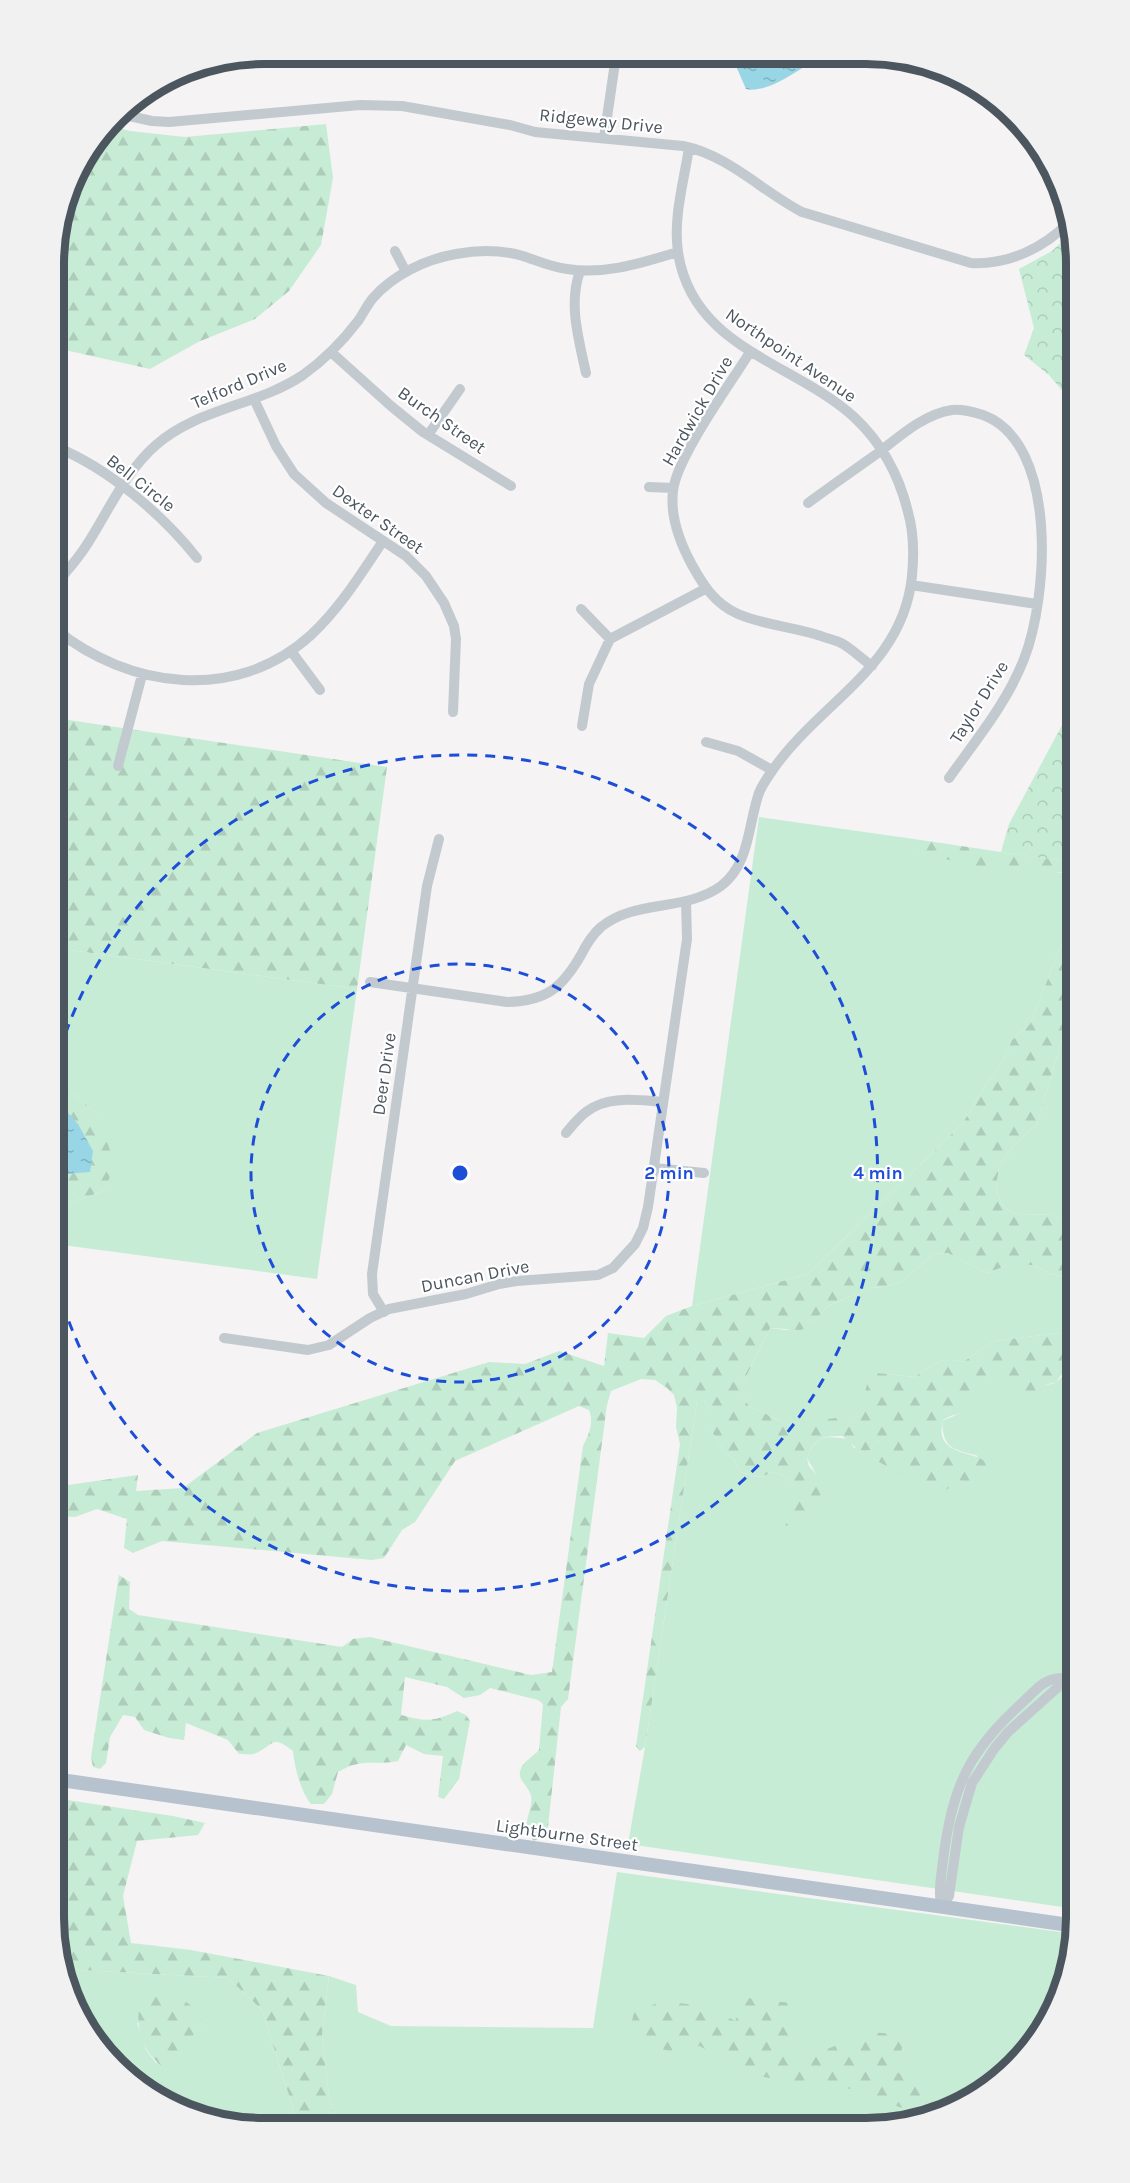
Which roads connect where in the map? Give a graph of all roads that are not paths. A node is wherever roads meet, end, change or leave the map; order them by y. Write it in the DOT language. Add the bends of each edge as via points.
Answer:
graph roads {
  1 [pos="615,64"];
  2 [pos="130,116"];
  3 [pos="604,138"];
  4 [pos="689,148"];
  5 [pos="1062,228"];
  6 [pos="395,251"];
  7 [pos="678,252"];
  8 [pos="580,271"];
  9 [pos="406,272"];
  10 [pos="331,352"];
  11 [pos="750,352"];
  12 [pos="586,373"];
  13 [pos="460,389"];
  14 [pos="254,399"];
  15 [pos="428,435"];
  16 [pos="883,449"];
  17 [pos="64,451"];
  18 [pos="511,486"];
  19 [pos="122,487"];
  20 [pos="649,488"];
  21 [pos="673,488"];
  22 [pos="808,503"];
  23 [pos="383,541"];
  24 [pos="197,558"];
  25 [pos="64,573"];
  26 [pos="911,585"];
  27 [pos="705,589"];
  28 [pos="1037,604"];
  29 [pos="581,609"];
  30 [pos="64,635"];
  31 [pos="610,639"];
  32 [pos="291,651"];
  33 [pos="872,666"];
  34 [pos="142,675"];
  35 [pos="320,690"];
  36 [pos="453,712"];
  37 [pos="582,726"];
  38 [pos="706,742"];
  39 [pos="118,766"];
  40 [pos="772,770"];
  41 [pos="949,778"];
  42 [pos="439,839"];
  43 [pos="686,901"];
  44 [pos="370,982"];
  45 [pos="413,988"];
  46 [pos="663,1102"];
  47 [pos="566,1133"];
  48 [pos="654,1168"];
  49 [pos="704,1173"];
  50 [pos="384,1312"];
  51 [pos="224,1338"];
  52 [pos="962,1779"];
  53 [pos="64,1780"];
  54 [pos="972,1784"];
  55 [pos="941,1907"];
  56 [pos="1065,1924"];
  1 -- 3 [label="street"];
  2 -- 3 [label="street, Ridgeway Drive" via="169,122 360,105 402,106 535,132"];
  3 -- 4 [label="street, Ridgeway Drive"];
  4 -- 5 [label="street, Ridgeway Drive" via="722,161 802,212 960,261 983,264 1006,260 1030,250"];
  4 -- 7 [label="street, Northpoint Avenue" via="677,222"];
  6 -- 9 [label="street"];
  7 -- 8 [label="street, Telford Drive" via="612,270"];
  7 -- 11 [label="street, Northpoint Avenue" via="697,303 719,328"];
  8 -- 9 [label="street, Telford Drive" via="486,251 454,254"];
  8 -- 12 [label="street" via="574,309"];
  9 -- 10 [label="street, Telford Drive" via="372,299"];
  10 -- 14 [label="street, Telford Drive" via="290,383"];
  10 -- 15 [label="street, Burch Street"];
  11 -- 16 [label="street, Northpoint Avenue" via="836,403"];
  11 -- 21 [label="street, Hardwick Drive" via="694,441"];
  13 -- 15 [label="street"];
  14 -- 19 [label="street, Telford Drive" via="200,418 169,435 144,457"];
  14 -- 23 [label="street, Dexter Street" via="294,474 326,503"];
  15 -- 18 [label="street, Burch Street"];
  16 -- 22 [label="street, Taylor Drive"];
  16 -- 26 [label="street, Northpoint Avenue" via="910,516"];
  16 -- 28 [label="street, Taylor Drive" via="918,423 952,410 972,411 997,421 1012,435 1032,472 1036,491 1042,571"];
  17 -- 19 [label="street, Bell Circle"];
  19 -- 24 [label="street, Bell Circle" via="173,529"];
  19 -- 25 [label="street, Telford Drive"];
  20 -- 21 [label="street, Hardwick Drive"];
  21 -- 27 [label="street, Hardwick Drive" via="677,530"];
  23 -- 32 [label="street" via="327,620"];
  23 -- 36 [label="street, Dexter Street" via="417,566 450,614 456,652"];
  26 -- 28 [label="street"];
  26 -- 33 [label="street, Northpoint Avenue" via="899,626"];
  27 -- 31 [label="street"];
  27 -- 33 [label="street, Hardwick Drive" via="737,614 842,643"];
  28 -- 41 [label="street, Taylor Drive" via="1017,678"];
  29 -- 31 [label="street"];
  30 -- 34 [label="street" via="88,652"];
  31 -- 37 [label="street" via="589,684"];
  32 -- 34 [label="street" via="255,669 223,678 183,681"];
  32 -- 35 [label="street"];
  33 -- 40 [label="street, Northpoint Avenue"];
  34 -- 39 [label="street"];
  38 -- 40 [label="street" via="738,751"];
  40 -- 43 [label="street, Northpoint Avenue" via="759,793 735,872 722,885"];
  42 -- 45 [label="street, Deer Drive" via="427,886"];
  43 -- 45 [label="street, Northpoint Avenue" via="614,918 593,934 569,976 542,997 507,1002"];
  43 -- 46 [label="street, Duncan Drive" via="687,939"];
  44 -- 45 [label="street, Northpoint Avenue"];
  45 -- 50 [label="street, Deer Drive" via="372,1274 373,1294"];
  46 -- 47 [label="street" via="630,1099 605,1103 586,1111"];
  46 -- 48 [label="street, Duncan Drive"];
  48 -- 49 [label="street"];
  48 -- 50 [label="street, Duncan Drive" via="643,1228 635,1244 613,1268 598,1275 499,1284"];
  50 -- 51 [label="street, Duncan Drive" via="329,1345 308,1350"];
  52 -- 54 [label="street"];
  52 -- 54 [label="street" via="972,1759 1001,1722 1049,1679 1060,1678 1058,1688 1008,1731"];
  52 -- 55 [label="street" via="948,1824 939,1893"];
  53 -- 55 [label="main road, Lightburne Street"];
  54 -- 55 [label="street" via="959,1827 949,1896"];
  55 -- 56 [label="main road, Lightburne Street"];
}
